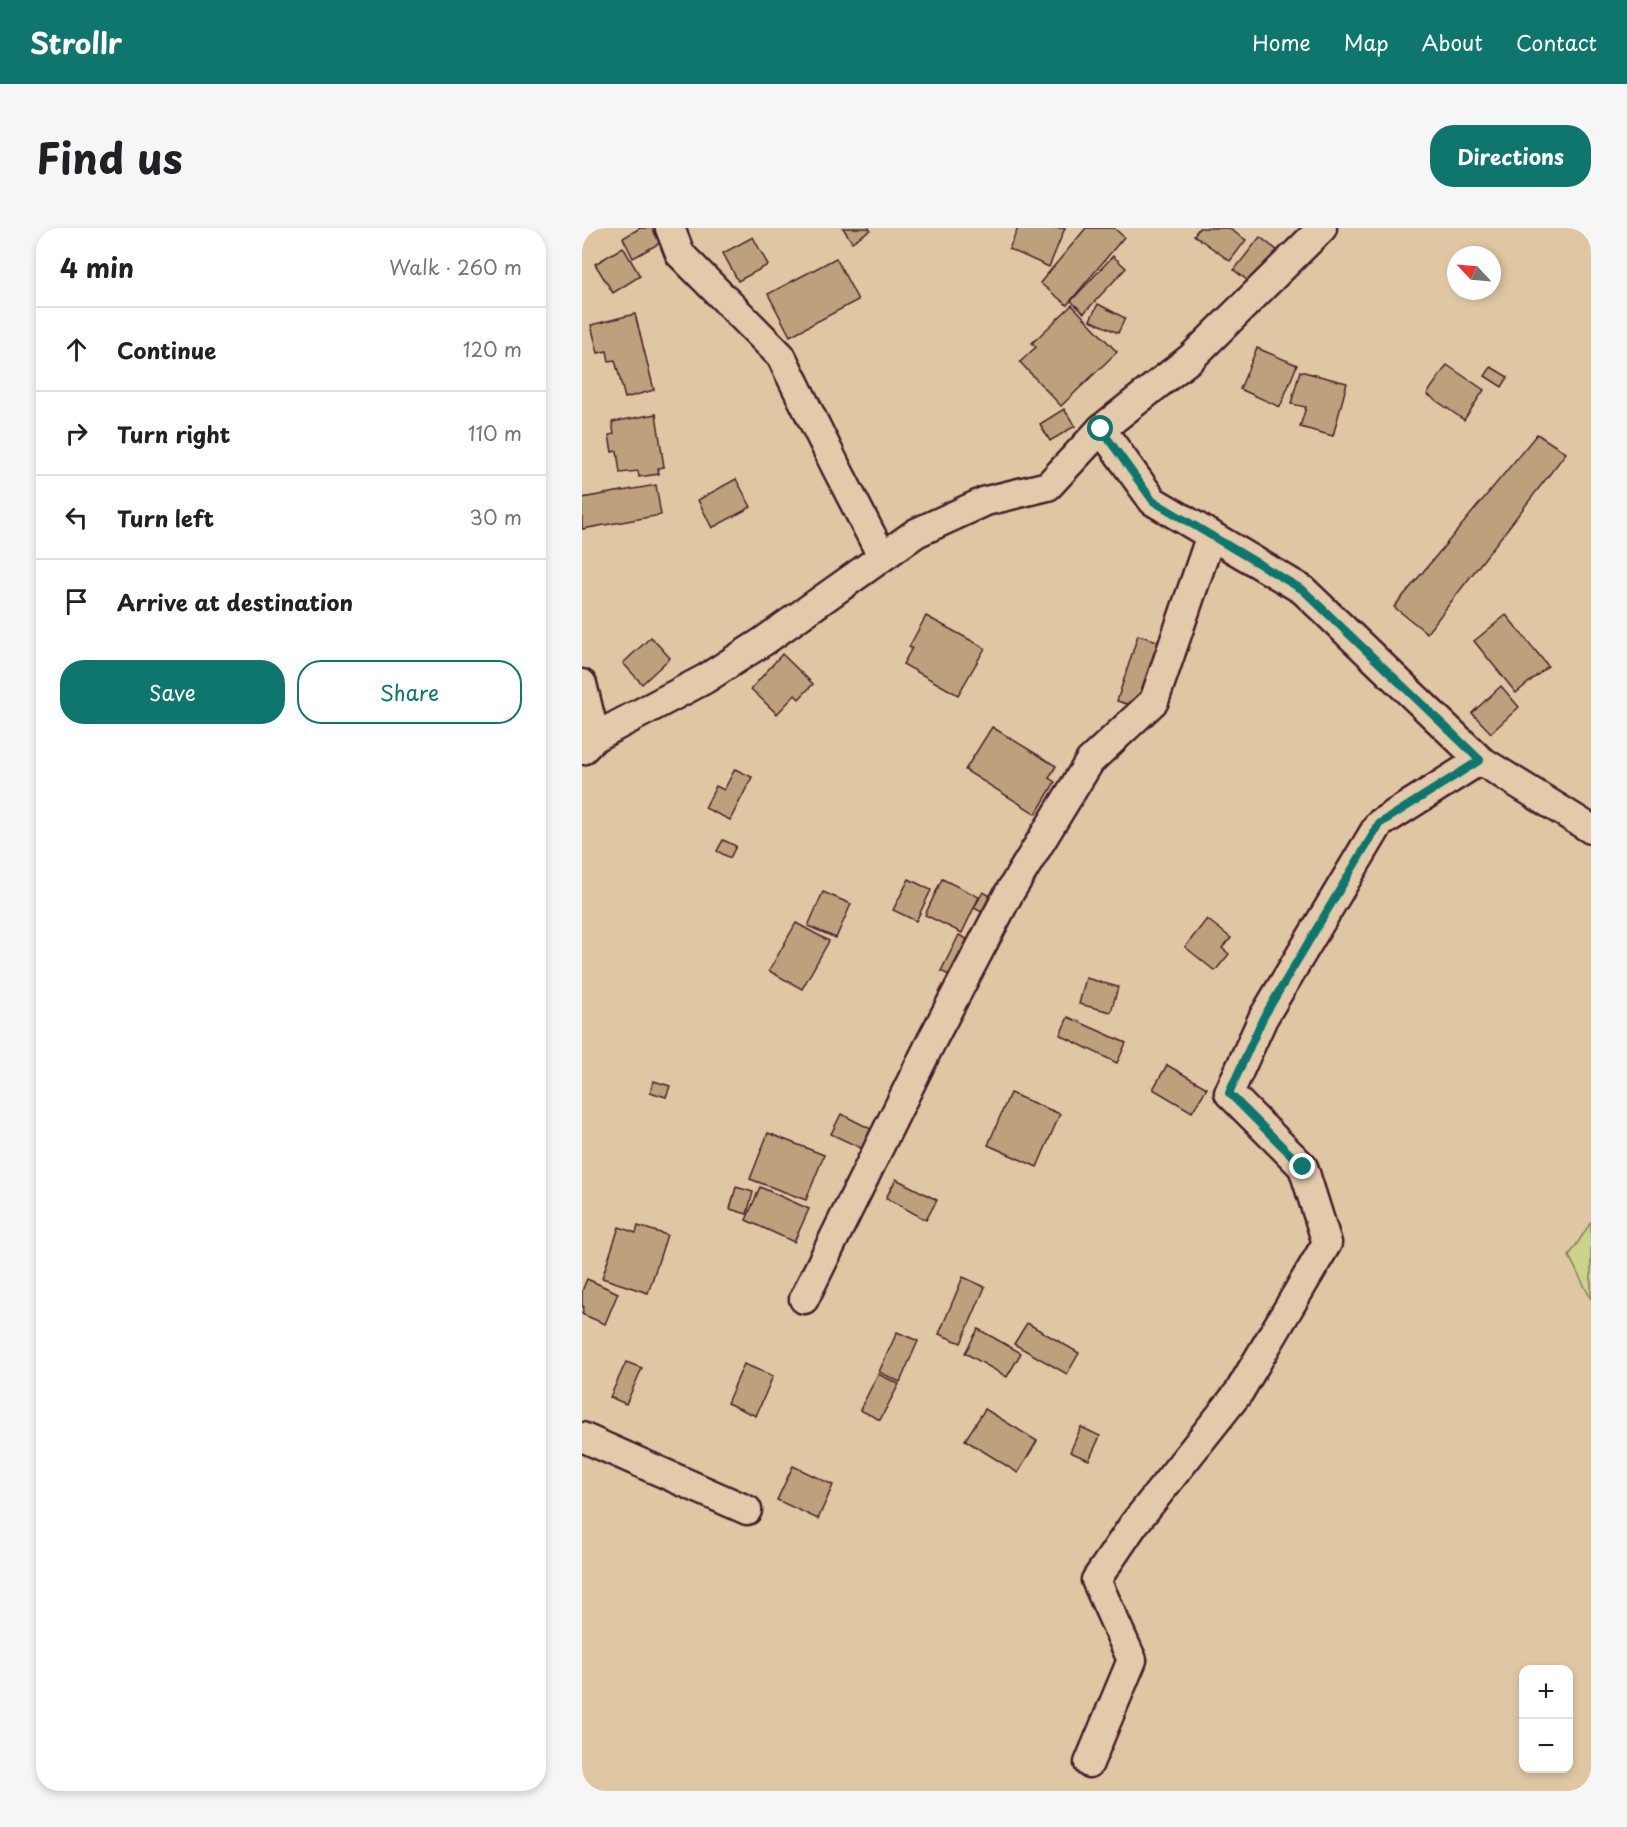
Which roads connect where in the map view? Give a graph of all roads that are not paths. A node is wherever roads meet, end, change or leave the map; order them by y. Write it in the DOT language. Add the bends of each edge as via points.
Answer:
graph roads {
  1 [pos="670,228"];
  2 [pos="1322,228"];
  3 [pos="1101,429"];
  4 [pos="1211,535"];
  5 [pos="882,556"];
  6 [pos="582,684"];
  7 [pos="589,743"];
  8 [pos="1480,760"];
  9 [pos="1591,829"];
  10 [pos="804,1299"];
  11 [pos="582,1437"];
  12 [pos="747,1510"];
  13 [pos="1089,1763"];
  1 -- 5 [label="street" via="680,254 782,356"];
  2 -- 3 [label="street" via="1191,358"];
  3 -- 4 [label="street" via="1153,501"];
  3 -- 5 [label="street" via="1048,486 986,501 916,533"];
  4 -- 8 [label="street" via="1303,590"];
  4 -- 10 [label="street" via="1154,701 1090,761 1008,895"];
  5 -- 7 [label="street" via="764,642"];
  6 -- 7 [label="street"];
  8 -- 9 [label="street"];
  8 -- 13 [label="street" via="1379,824 1263,1018 1229,1093 1303,1167 1327,1243 1239,1392 1134,1524 1095,1580 1132,1660"];
  11 -- 12 [label="street"];
}
